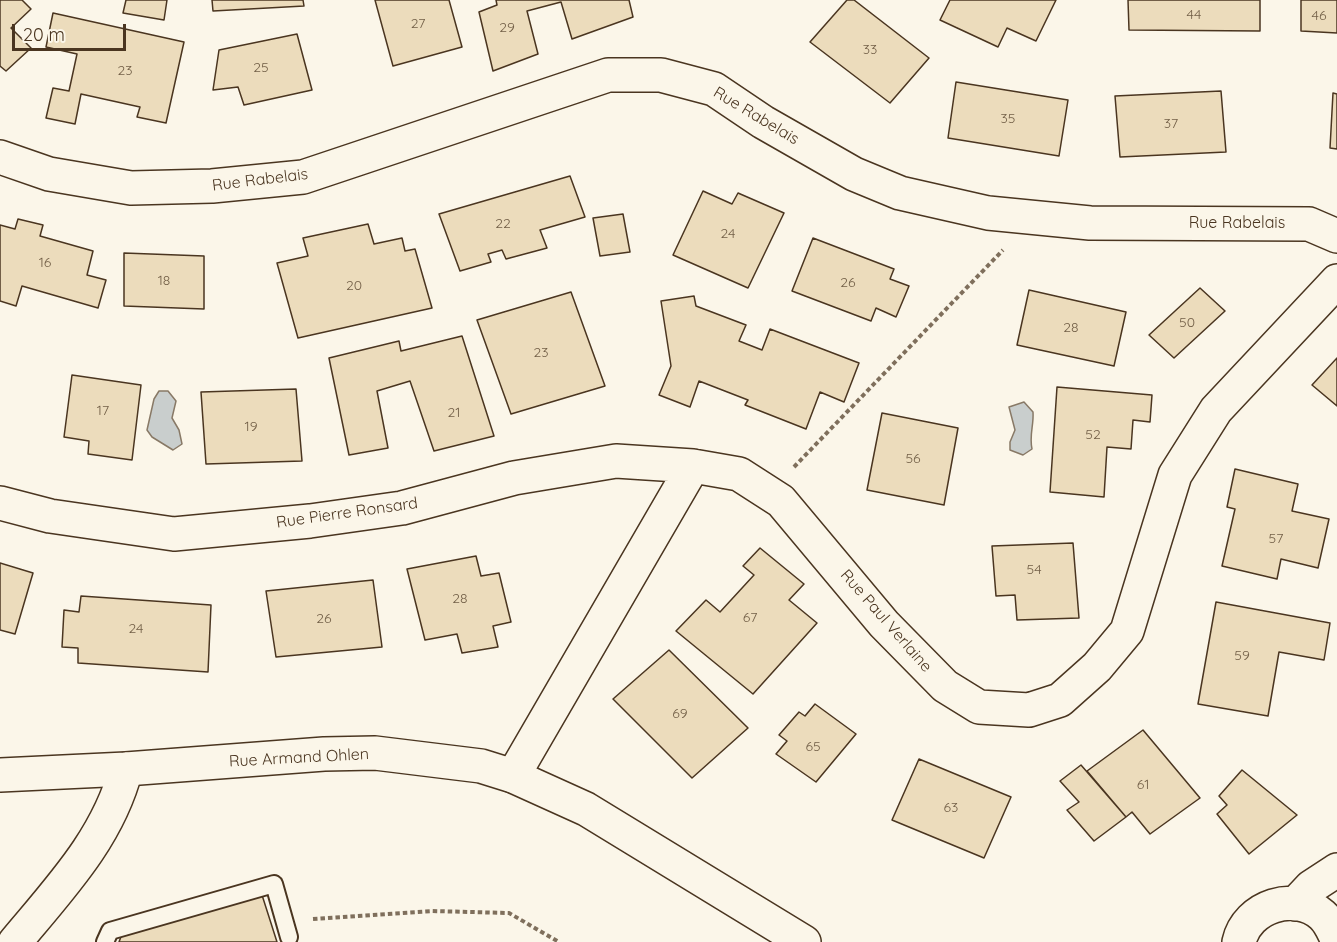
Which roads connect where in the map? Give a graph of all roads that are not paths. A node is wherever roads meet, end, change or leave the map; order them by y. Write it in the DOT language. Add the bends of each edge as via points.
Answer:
graph roads {
  1 [pos="0,157"];
  2 [pos="1337,236"];
  3 [pos="1337,281"];
  4 [pos="693,466"];
  5 [pos="0,503"];
  6 [pos="126,769"];
  7 [pos="0,775"];
  8 [pos="513,776"];
  9 [pos="1337,870"];
  10 [pos="1295,904"];
  11 [pos="1335,928"];
  12 [pos="287,929"];
  13 [pos="15,942"];
  14 [pos="105,942"];
  15 [pos="804,942"];
  16 [pos="1239,942"];
  1 -- 2 [label="street, Rue Rabelais" via="49,174 131,188 212,186 303,177 608,75 661,75 714,89 834,163 900,193 987,213 1090,223 1309,224"];
  3 -- 4 [label="street, Rue Paul Verlaine" via="1216,410 1175,475 1126,631 1097,667 1060,700 1029,710 980,707 945,686 884,624 781,501 739,474"];
  4 -- 5 [label="street, Rue Pierre Ronsard" via="616,461 514,478 402,508 174,534 50,516"];
  4 -- 8 [label="street"];
  6 -- 7 [label="street, Rue Armand Ohlen"];
  6 -- 8 [label="street, Rue Armand Ohlen" via="375,753 481,766"];
  6 -- 13 [label="street" via="110,818 92,847"];
  8 -- 15 [label="street, Rue Armand Ohlen" via="586,809"];
  9 -- 10 [label="street" via="1311,887"];
  10 -- 11 [label="street" via="1309,907"];
  10 -- 16 [label="street" via="1278,904 1262,911 1249,921"];
  12 -- 14 [label="lane" via="274,884 110,931"];
}
